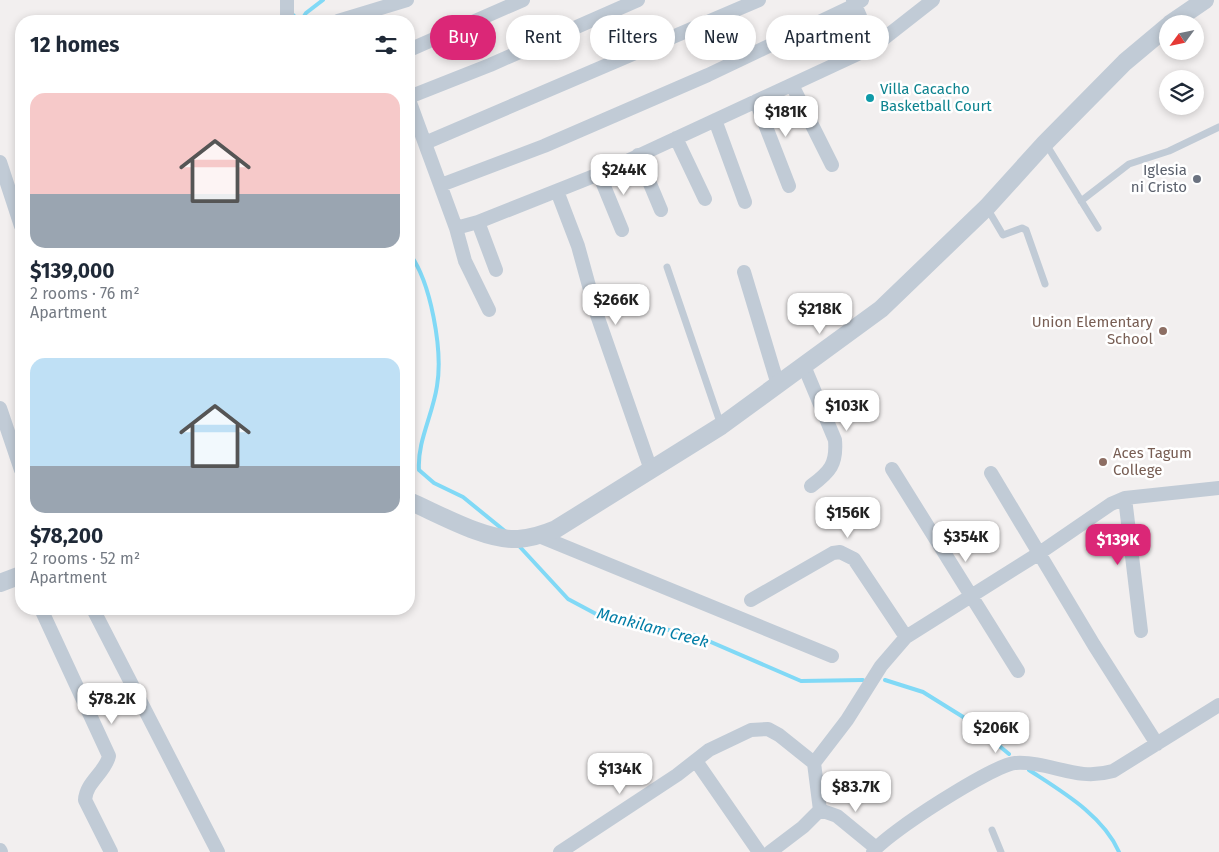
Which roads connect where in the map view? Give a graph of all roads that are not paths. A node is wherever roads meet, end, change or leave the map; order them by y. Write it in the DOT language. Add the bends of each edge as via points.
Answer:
graph roads {
  1 [pos="287,0"];
  2 [pos="407,0"];
  3 [pos="524,0"];
  4 [pos="638,0"];
  5 [pos="759,0"];
  6 [pos="933,0"];
  7 [pos="1205,0"];
  8 [pos="857,2"];
  9 [pos="287,15"];
  10 [pos="380,15"];
  11 [pos="862,15"];
  12 [pos="1183,15"];
  13 [pos="1159,33"];
  14 [pos="889,34"];
  15 [pos="415,47"];
  16 [pos="844,60"];
  17 [pos="792,85"];
  18 [pos="415,96"];
  19 [pos="756,101"];
  20 [pos="415,115"];
  21 [pos="716,120"];
  22 [pos="1219,127"];
  23 [pos="676,138"];
  24 [pos="425,142"];
  25 [pos="1045,143"];
  26 [pos="638,155"];
  27 [pos="0,162"];
  28 [pos="832,165"];
  29 [pos="599,174"];
  30 [pos="441,185"];
  31 [pos="789,186"];
  32 [pos="557,191"];
  33 [pos="705,199"];
  34 [pos="1081,201"];
  35 [pos="744,202"];
  36 [pos="987,207"];
  37 [pos="15,208"];
  38 [pos="661,210"];
  39 [pos="478,222"];
  40 [pos="456,228"];
  41 [pos="1098,228"];
  42 [pos="622,230"];
  43 [pos="667,267"];
  44 [pos="496,270"];
  45 [pos="744,272"];
  46 [pos="1045,284"];
  47 [pos="489,310"];
  48 [pos="804,366"];
  49 [pos="778,385"];
  50 [pos="0,408"];
  51 [pos="721,426"];
  52 [pos="15,452"];
  53 [pos="892,469"];
  54 [pos="651,470"];
  55 [pos="991,473"];
  56 [pos="811,486"];
  57 [pos="1219,488"];
  58 [pos="1125,498"];
  59 [pos="415,504"];
  60 [pos="539,536"];
  61 [pos="1038,554"];
  62 [pos="15,577"];
  63 [pos="0,583"];
  64 [pos="970,596"];
  65 [pos="752,600"];
  66 [pos="44,615"];
  67 [pos="96,615"];
  68 [pos="1141,631"];
  69 [pos="906,637"];
  70 [pos="832,656"];
  71 [pos="1018,671"];
  72 [pos="1219,705"];
  73 [pos="1157,744"];
  74 [pos="696,761"];
  75 [pos="814,763"];
  76 [pos="820,810"];
  77 [pos="992,830"];
  78 [pos="874,850"];
  79 [pos="111,852"];
  80 [pos="218,852"];
  81 [pos="560,852"];
  82 [pos="759,852"];
  83 [pos="770,852"];
  84 [pos="1002,852"];
  1 -- 9 [label="street"];
  2 -- 10 [label="street"];
  3 -- 15 [label="street"];
  4 -- 18 [label="street"];
  5 -- 24 [label="street"];
  6 -- 14 [label="street"];
  7 -- 12 [label="street"];
  8 -- 11 [label="street"];
  8 -- 30 [label="street" via="708,75 544,146"];
  13 -- 25 [label="street" via="1125,62"];
  16 -- 17 [label="street"];
  17 -- 19 [label="street"];
  17 -- 28 [label="street"];
  19 -- 21 [label="street"];
  19 -- 31 [label="street"];
  20 -- 24 [label="street"];
  21 -- 23 [label="street"];
  21 -- 35 [label="street"];
  22 -- 34 [label="lane" via="1169,151 1130,164"];
  23 -- 26 [label="street"];
  23 -- 33 [label="street"];
  24 -- 30 [label="street"];
  25 -- 34 [label="lane"];
  25 -- 36 [label="street"];
  26 -- 29 [label="street"];
  26 -- 38 [label="street"];
  27 -- 37 [label="street"];
  29 -- 32 [label="street"];
  29 -- 42 [label="street"];
  30 -- 40 [label="street"];
  32 -- 39 [label="street"];
  32 -- 54 [label="street"];
  34 -- 41 [label="lane"];
  36 -- 46 [label="lane" via="1003,235 1022,228 1026,230"];
  36 -- 48 [label="street" via="881,309"];
  39 -- 40 [label="street"];
  39 -- 44 [label="street"];
  40 -- 47 [label="street" via="465,261"];
  43 -- 51 [label="lane"];
  45 -- 49 [label="street"];
  48 -- 49 [label="street"];
  48 -- 56 [label="street" via="835,440 836,451 828,473"];
  49 -- 51 [label="street"];
  50 -- 52 [label="street"];
  51 -- 54 [label="street"];
  53 -- 64 [label="street"];
  54 -- 60 [label="street" via="556,529"];
  55 -- 61 [label="street"];
  57 -- 58 [label="street"];
  58 -- 61 [label="street" via="1111,504"];
  58 -- 68 [label="street"];
  59 -- 60 [label="street" via="500,537"];
  60 -- 70 [label="street"];
  61 -- 64 [label="street"];
  61 -- 73 [label="street"];
  62 -- 63 [label="street"];
  64 -- 69 [label="street"];
  64 -- 71 [label="street"];
  65 -- 69 [label="street" via="840,552 854,559"];
  66 -- 79 [label="street" via="109,756 106,766 86,792 85,800"];
  67 -- 80 [label="street"];
  69 -- 75 [label="street" via="881,666 847,720"];
  72 -- 73 [label="street"];
  73 -- 78 [label="street" via="1113,771 1097,776 1083,776 1031,764 1002,766 932,807"];
  74 -- 75 [label="street" via="728,740 758,729 768,729"];
  74 -- 81 [label="street"];
  74 -- 82 [label="street"];
  75 -- 76 [label="street"];
  76 -- 78 [label="street" via="837,816"];
  76 -- 83 [label="street"];
  77 -- 84 [label="lane"];
}
